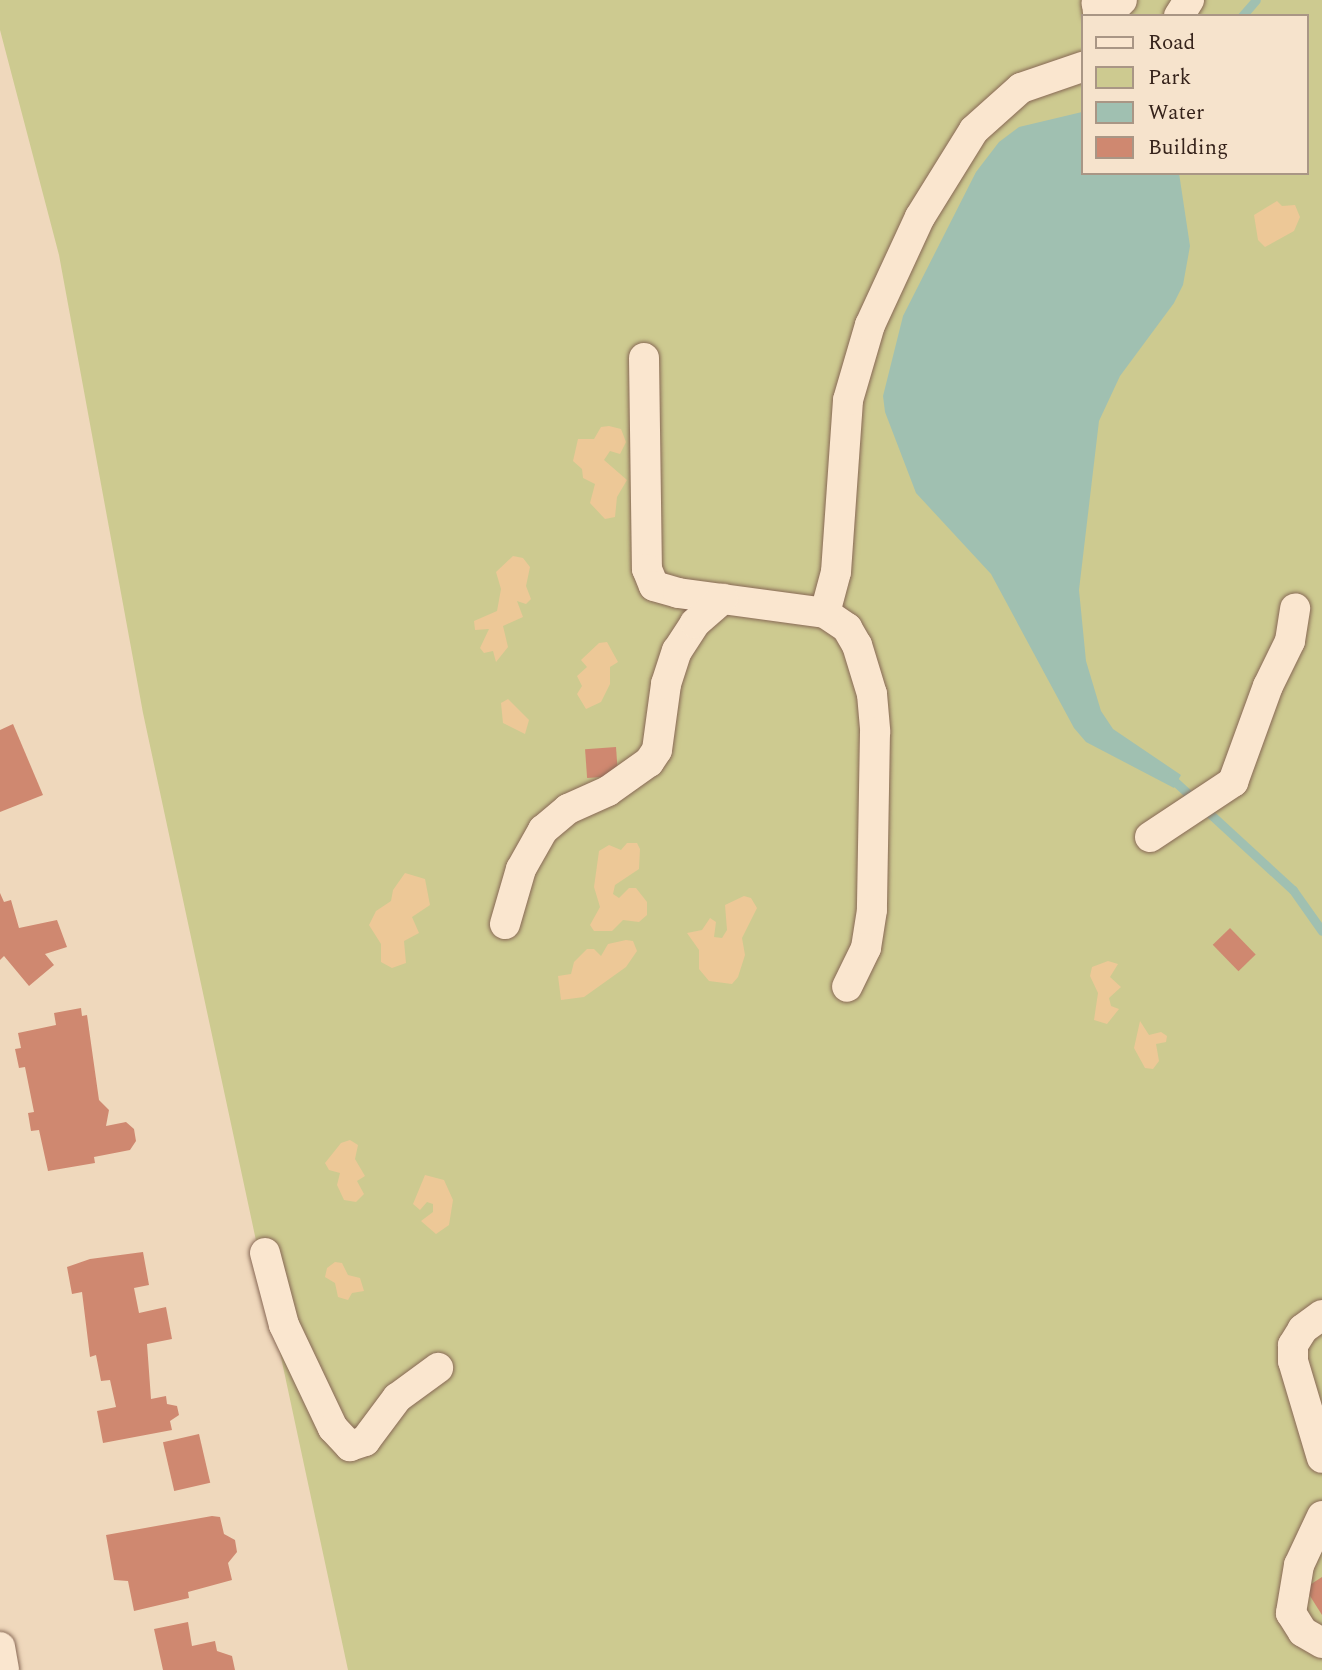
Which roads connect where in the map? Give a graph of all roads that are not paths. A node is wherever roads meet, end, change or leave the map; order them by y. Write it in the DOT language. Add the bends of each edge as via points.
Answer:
graph roads {
  1 [pos="1105,0"];
  2 [pos="1122,0"];
  3 [pos="1104,14"];
  4 [pos="1108,14"];
  5 [pos="1080,68"];
  6 [pos="644,358"];
  7 [pos="723,599"];
  8 [pos="1296,608"];
  9 [pos="825,613"];
  10 [pos="1150,837"];
  11 [pos="505,924"];
  12 [pos="847,987"];
  13 [pos="265,1253"];
  14 [pos="1322,1315"];
  15 [pos="438,1368"];
  16 [pos="1322,1458"];
  17 [pos="1322,1516"];
  18 [pos="1322,1643"];
  19 [pos="0,1647"];
  20 [pos="4,1670"];
  1 -- 3 [label="street" via="1097,3 1098,12"];
  2 -- 4 [label="street"];
  5 -- 9 [label="street" via="1021,88 974,130 920,216 870,325 848,400 836,572"];
  6 -- 7 [label="street" via="647,569 654,586"];
  7 -- 9 [label="street"];
  7 -- 11 [label="street" via="695,623 677,651 666,684 657,750 649,762 608,791 568,809 544,831 521,869"];
  8 -- 10 [label="street" via="1290,641 1268,686 1234,782"];
  9 -- 12 [label="street" via="848,628 857,645 872,694 875,733 871,928"];
  13 -- 15 [label="street" via="284,1325 333,1429 350,1446 365,1441 397,1398"];
  14 -- 16 [label="street" via="1303,1329 1293,1345 1293,1361"];
  17 -- 18 [label="street" via="1299,1564 1291,1613 1303,1632"];
  19 -- 20 [label="street"];
}
